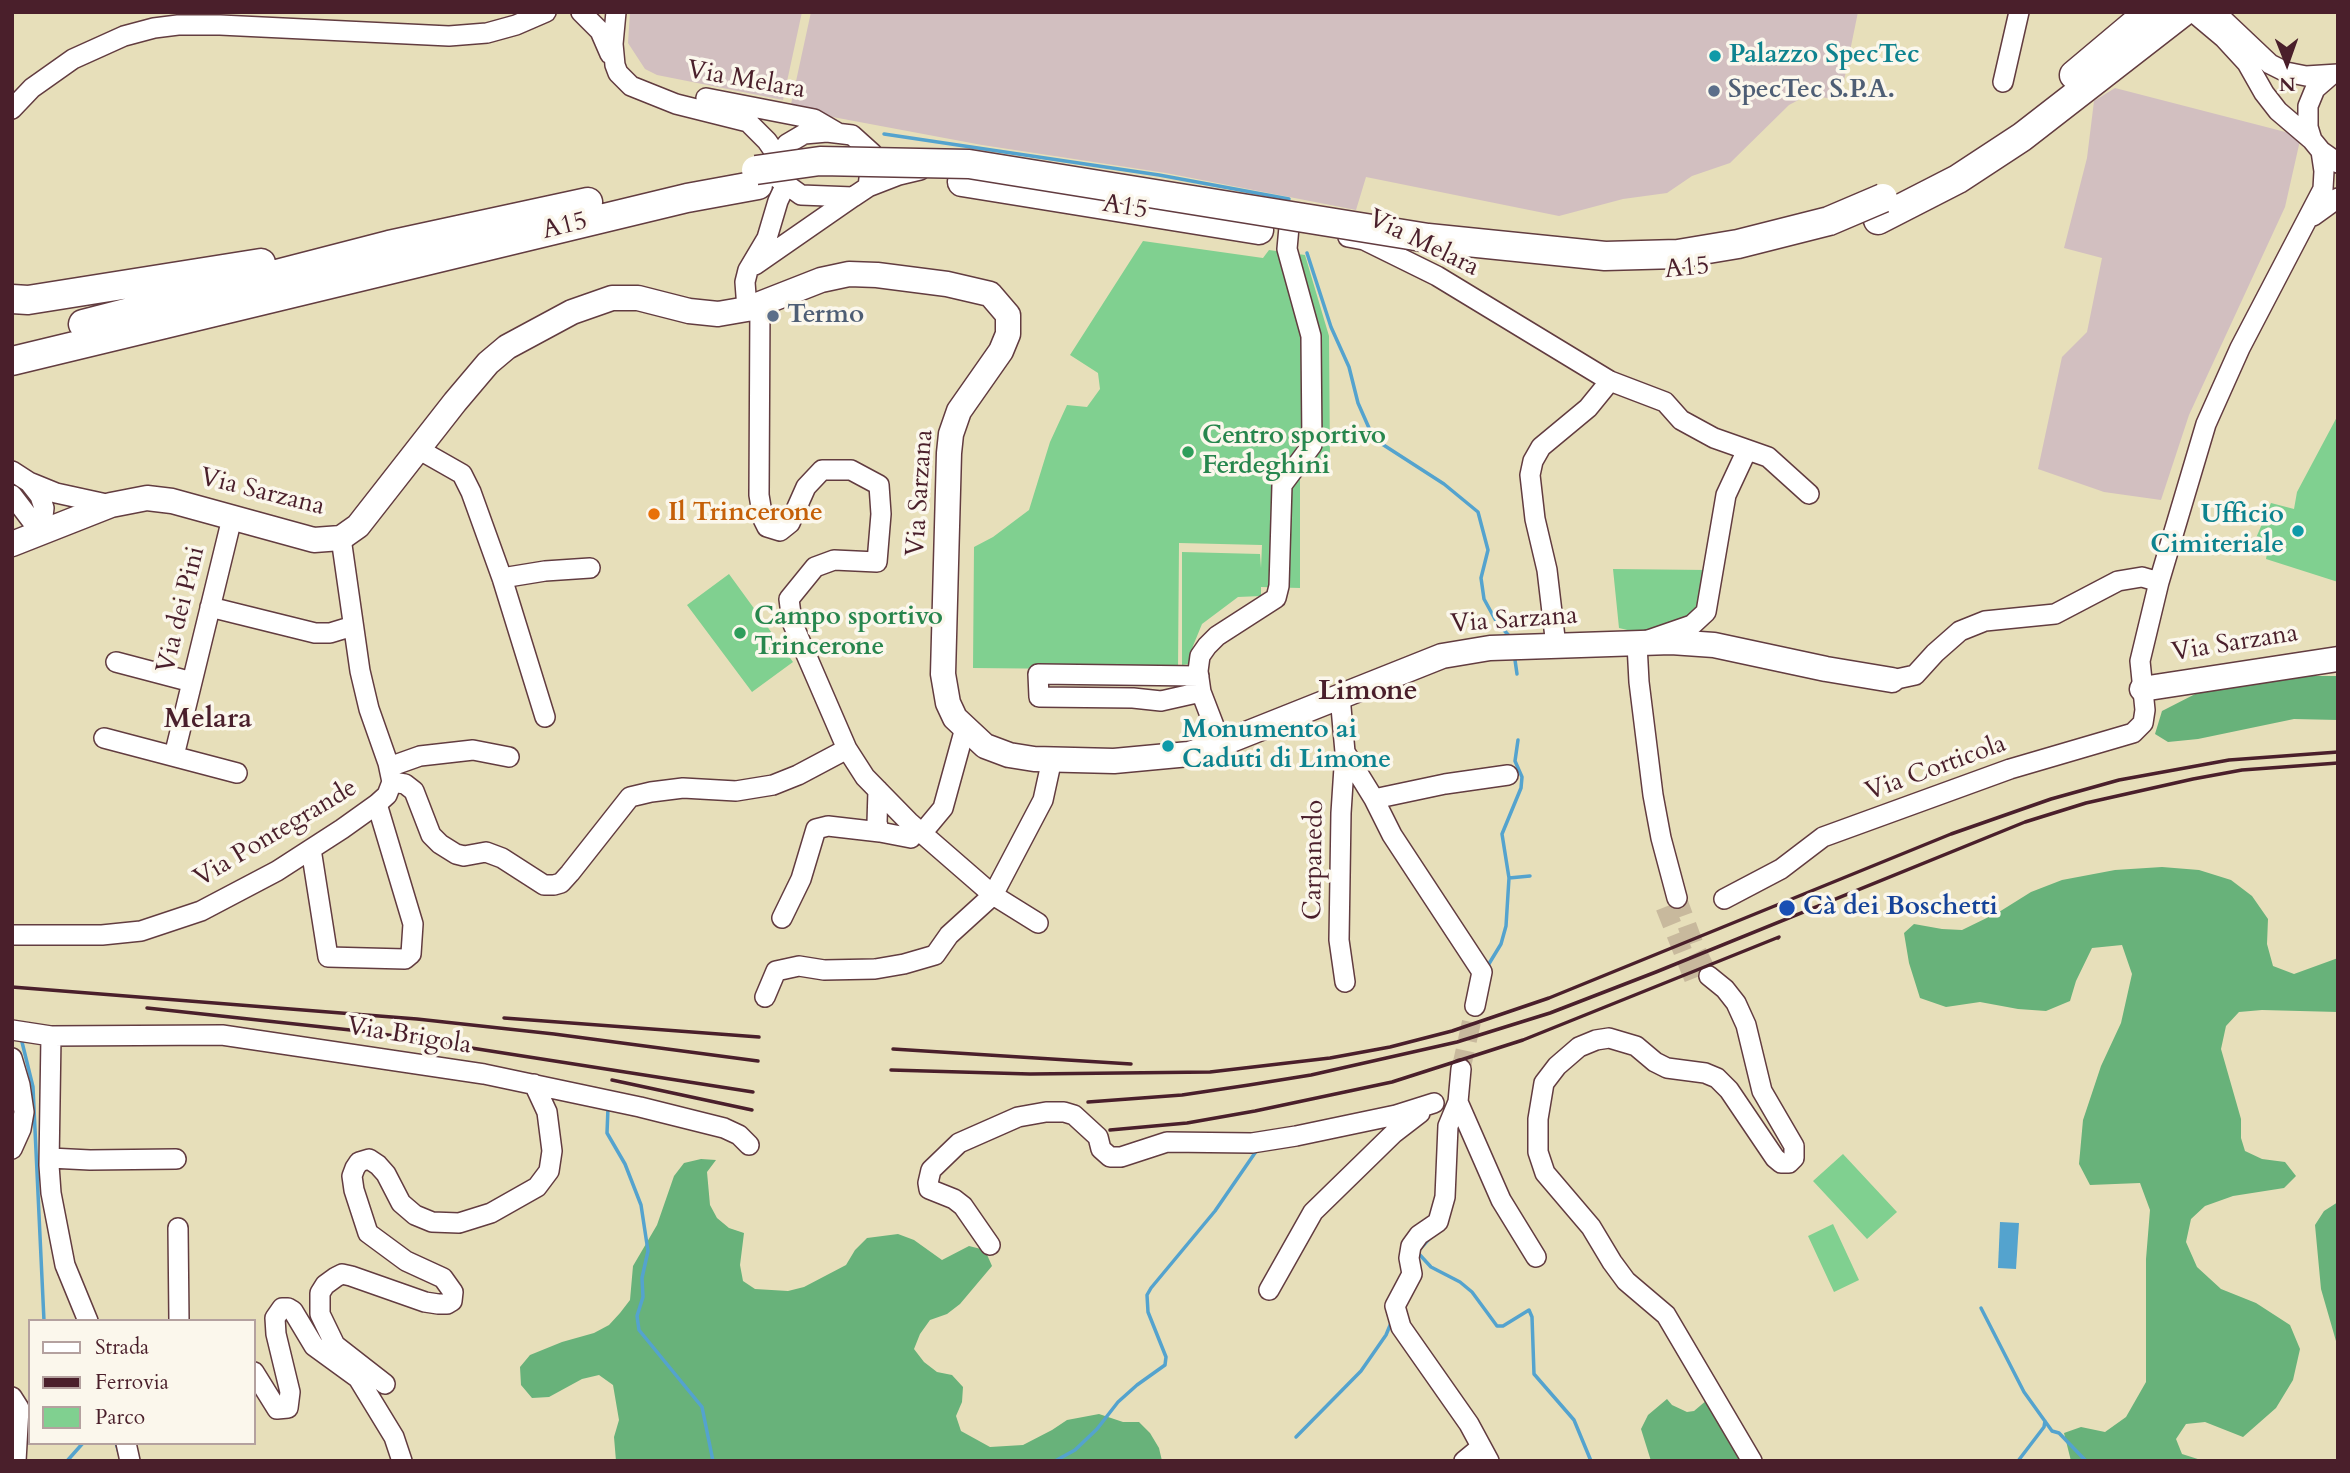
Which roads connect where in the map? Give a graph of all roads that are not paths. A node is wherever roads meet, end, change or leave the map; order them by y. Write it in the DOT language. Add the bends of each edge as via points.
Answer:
graph roads {
  1 [pos="546,12"];
  2 [pos="581,12"];
  3 [pos="604,12"];
  4 [pos="616,12"];
  5 [pos="2019,12"];
  6 [pos="2149,12"];
  7 [pos="2183,12"];
  8 [pos="2193,12"];
  9 [pos="2216,12"];
  10 [pos="613,44"];
  11 [pos="615,65"];
  12 [pos="2334,75"];
  13 [pos="2003,82"];
  14 [pos="641,90"];
  15 [pos="12,108"];
  16 [pos="839,133"];
  17 [pos="2317,146"];
  18 [pos="872,153"];
  19 [pos="2338,163"];
  20 [pos="920,170"];
  21 [pos="764,171"];
  22 [pos="786,184"];
  23 [pos="2338,189"];
  24 [pos="685,190"];
  25 [pos="860,192"];
  26 [pos="2338,198"];
  27 [pos="2307,221"];
  28 [pos="1289,227"];
  29 [pos="389,245"];
  30 [pos="748,270"];
  31 [pos="12,299"];
  32 [pos="754,306"];
  33 [pos="12,342"];
  34 [pos="12,361"];
  35 [pos="1610,381"];
  36 [pos="418,449"];
  37 [pos="1747,450"];
  38 [pos="12,471"];
  39 [pos="29,482"];
  40 [pos="1809,494"];
  41 [pos="13,497"];
  42 [pos="111,505"];
  43 [pos="232,518"];
  44 [pos="12,526"];
  45 [pos="41,533"];
  46 [pos="341,538"];
  47 [pos="12,544"];
  48 [pos="590,568"];
  49 [pos="502,578"];
  50 [pos="2159,582"];
  51 [pos="210,607"];
  52 [pos="353,626"];
  53 [pos="1637,644"];
  54 [pos="1556,646"];
  55 [pos="2338,659"];
  56 [pos="116,662"];
  57 [pos="1892,680"];
  58 [pos="192,682"];
  59 [pos="1200,684"];
  60 [pos="2142,689"];
  61 [pos="1340,696"];
  62 [pos="545,717"];
  63 [pos="965,728"];
  64 [pos="104,738"];
  65 [pos="1221,744"];
  66 [pos="847,749"];
  67 [pos="1345,752"];
  68 [pos="174,756"];
  69 [pos="509,757"];
  70 [pos="1052,759"];
  71 [pos="237,773"];
  72 [pos="390,774"];
  73 [pos="1508,775"];
  74 [pos="878,790"];
  75 [pos="1374,799"];
  76 [pos="377,804"];
  77 [pos="928,826"];
  78 [pos="880,832"];
  79 [pos="911,838"];
  80 [pos="311,849"];
  81 [pos="993,895"];
  82 [pos="1724,899"];
  83 [pos="1671,903"];
  84 [pos="782,918"];
  85 [pos="1038,923"];
  86 [pos="12,935"];
  87 [pos="1345,982"];
  88 [pos="1709,982"];
  89 [pos="765,997"];
  90 [pos="1475,1006"];
  91 [pos="12,1030"];
  92 [pos="51,1036"];
  93 [pos="12,1058"];
  94 [pos="1461,1069"];
  95 [pos="534,1084"];
  96 [pos="1458,1099"];
  97 [pos="1434,1103"];
  98 [pos="749,1145"];
  99 [pos="12,1149"];
  100 [pos="50,1158"];
  101 [pos="176,1159"];
  102 [pos="177,1228"];
  103 [pos="990,1245"];
  104 [pos="1535,1257"];
  105 [pos="1269,1290"];
  106 [pos="87,1319"];
  107 [pos="179,1319"];
  108 [pos="256,1375"];
  109 [pos="385,1384"];
  110 [pos="12,1398"];
  111 [pos="1485,1454"];
  112 [pos="16,1461"];
  113 [pos="402,1461"];
  114 [pos="1464,1461"];
  115 [pos="1752,1461"];
  1 -- 15 [label="street" via="487,33 449,36 220,24 154,28 73,59"];
  2 -- 11 [label="street" via="600,31"];
  3 -- 10 [label="street"];
  4 -- 10 [label="street"];
  5 -- 13 [label="street"];
  6 -- 21 [label="highway, A15 / A15, bridge" via="2052,93 1948,164 1894,192 1829,221 1678,254 1605,256 1428,238 969,163 820,161"];
  7 -- 21 [label="highway, A15 / A15" via="2022,137 1958,179 1878,220 1841,236 1739,264 1663,273 1606,274 1433,258 962,182"];
  8 -- 17 [label="street" via="2224,38 2247,63 2278,111"];
  9 -- 12 [label="street" via="2270,64 2306,76"];
  10 -- 11 [label="street"];
  11 -- 14 [label="street, Via Melara" via="624,80"];
  12 -- 17 [label="street" via="2315,89 2308,106 2308,127"];
  14 -- 16 [label="street, Via Melara" via="814,119"];
  14 -- 21 [label="street, Via Melara" via="748,122 767,141"];
  16 -- 18 [label="street, Via Melara" via="852,135"];
  16 -- 21 [label="street" via="804,134 788,144"];
  17 -- 19 [label="street"];
  17 -- 27 [label="street" via="2323,188"];
  18 -- 20 [label="street, Via Melara" via="900,167"];
  18 -- 25 [label="street"];
  20 -- 25 [label="street, Via Melara"];
  20 -- 28 [label="street, Via Melara" via="1000,177"];
  21 -- 22 [label="street"];
  21 -- 24 [label="highway, A15 / A15"];
  22 -- 25 [label="street" via="801,195"];
  22 -- 30 [label="street" via="767,238"];
  23 -- 27 [label="street"];
  24 -- 29 [label="highway, A15"];
  24 -- 34 [label="highway, A15"];
  25 -- 30 [label="street"];
  26 -- 27 [label="street"];
  27 -- 50 [label="street, Via Corticola" via="2211,413"];
  28 -- 35 [label="street, Via Melara" via="1364,240 1437,275"];
  28 -- 59 [label="street" via="1287,249 1311,336 1312,445 1282,485 1276,598 1207,646 1200,656"];
  29 -- 31 [label="highway"];
  29 -- 33 [label="highway, A15"];
  30 -- 32 [label="street" via="745,282"];
  32 -- 36 [label="main road, Via Sarzana" via="718,314 638,298 612,298 572,312 507,347 488,363"];
  32 -- 63 [label="main road, Via Sarzana" via="849,274 990,294 1008,315 1008,334 1001,351 959,411 949,453 944,687 955,718"];
  32 -- 66 [label="street" via="759,495 767,527 780,531 790,523 806,487 822,470 851,470 878,485 877,562 834,560 816,567 789,599 792,622"];
  35 -- 37 [label="street, Via Melara" via="1665,402 1681,420"];
  35 -- 54 [label="street" via="1588,408 1541,447 1530,475"];
  36 -- 46 [label="main road, Via Sarzana" via="358,526"];
  36 -- 49 [label="street" via="462,474"];
  37 -- 40 [label="street, Via Melara" via="1768,457"];
  37 -- 53 [label="street" via="1726,495 1706,612 1692,625"];
  38 -- 39 [label="street"];
  39 -- 42 [label="street"];
  39 -- 45 [label="street" via="44,508"];
  41 -- 44 [label="street"];
  41 -- 45 [label="street"];
  42 -- 43 [label="main road, Via Sarzana" via="147,498"];
  42 -- 45 [label="main road, Via Sarzana"];
  43 -- 46 [label="main road, Via Sarzana" via="314,540"];
  43 -- 51 [label="street, Via dei Pini"];
  45 -- 47 [label="main road, Via Sarzana"];
  46 -- 52 [label="street, Via Pontegrande"];
  48 -- 49 [label="street"];
  49 -- 62 [label="street"];
  50 -- 57 [label="street" via="2142,577 2118,581 2055,614 1985,621 1960,631 1915,675"];
  50 -- 60 [label="street, Via Corticola" via="2140,661"];
  51 -- 52 [label="street" via="315,634"];
  51 -- 58 [label="street, Via dei Pini"];
  52 -- 72 [label="street, Via Pontegrande" via="369,709"];
  53 -- 54 [label="main road, Via Sarzana"];
  53 -- 57 [label="main road, Via Sarzana" via="1714,645"];
  53 -- 83 [label="street" via="1648,758"];
  54 -- 61 [label="main road, Via Sarzana" via="1466,650"];
  55 -- 60 [label="main road, Via Sarzana"];
  56 -- 58 [label="street"];
  58 -- 68 [label="street, Via dei Pini"];
  59 -- 59 [label="street" via="1161,701 1039,697 1038,674"];
  59 -- 65 [label="street"];
  60 -- 82 [label="street, Via Corticola" via="2143,723 2133,733 2010,769 1823,837 1781,869"];
  61 -- 65 [label="main road, Via Sarzana"];
  61 -- 67 [label="street, Carpanedo"];
  63 -- 70 [label="main road, Via Sarzana" via="985,746 1009,755"];
  63 -- 77 [label="street" via="943,808"];
  64 -- 68 [label="street"];
  65 -- 70 [label="main road, Via Sarzana" via="1150,759"];
  66 -- 72 [label="street, Via Pontegrande" via="773,785 736,791 682,788 630,797 570,873 554,885 544,885 486,852 464,856 440,844 430,835 414,791"];
  66 -- 74 [label="street"];
  67 -- 75 [label="street"];
  67 -- 87 [label="street, Carpanedo" via="1339,940"];
  68 -- 71 [label="street"];
  69 -- 72 [label="street" via="474,750 419,756"];
  70 -- 81 [label="street" via="1043,800"];
  72 -- 76 [label="street, Via Pontegrande" via="387,795"];
  73 -- 75 [label="street"];
  74 -- 78 [label="street"];
  74 -- 81 [label="street"];
  75 -- 90 [label="street" via="1392,835 1482,972"];
  76 -- 80 [label="street, Via Pontegrande"];
  76 -- 80 [label="street" via="414,924 411,954 405,959 328,957"];
  78 -- 79 [label="street"];
  78 -- 84 [label="street" via="828,826 816,829 802,879"];
  80 -- 86 [label="street, Via Pontegrande" via="201,911 141,931"];
  81 -- 85 [label="street"];
  81 -- 89 [label="street" via="935,955 875,969 799,966 776,971"];
  88 -- 115 [label="street" via="1736,1003 1746,1024 1762,1091 1794,1146 1789,1163 1775,1158 1717,1078 1668,1068 1636,1046 1609,1038 1579,1047 1544,1083 1538,1152 1545,1173 1591,1227 1626,1281 1666,1315"];
  91 -- 92 [label="street, Via Brigola"];
  92 -- 95 [label="street, Via Brigola" via="222,1035"];
  92 -- 100 [label="street"];
  93 -- 99 [label="street" via="24,1112"];
  94 -- 96 [label="street"];
  95 -- 98 [label="street, Via Brigola" via="724,1128"];
  95 -- 109 [label="street" via="547,1112 552,1151 549,1171 537,1187 491,1213 459,1223 432,1222 401,1203 378,1165 369,1160 355,1168 354,1190 368,1233 406,1261 443,1278 453,1292 452,1301 438,1304 342,1274 325,1285 320,1293 320,1314 335,1345"];
  96 -- 97 [label="street"];
  96 -- 104 [label="street" via="1501,1199"];
  96 -- 111 [label="street" via="1448,1126 1445,1197 1437,1222 1411,1246 1412,1274 1395,1306 1401,1326"];
  97 -- 103 [label="street" via="1296,1136 1252,1143 1167,1142 1121,1157 1110,1157 1101,1149 1098,1137 1074,1115 1046,1112 1018,1117 959,1143 931,1170 928,1183 929,1189 964,1206"];
  97 -- 105 [label="street" via="1394,1133 1313,1212"];
  100 -- 101 [label="street"];
  100 -- 106 [label="street" via="51,1193 65,1265"];
  102 -- 107 [label="street"];
  108 -- 113 [label="street" via="277,1409 288,1408 290,1392 275,1318 282,1308 293,1311 314,1346 358,1378 394,1437"];
  110 -- 112 [label="street" via="19,1408"];
  111 -- 114 [label="street"];
}
